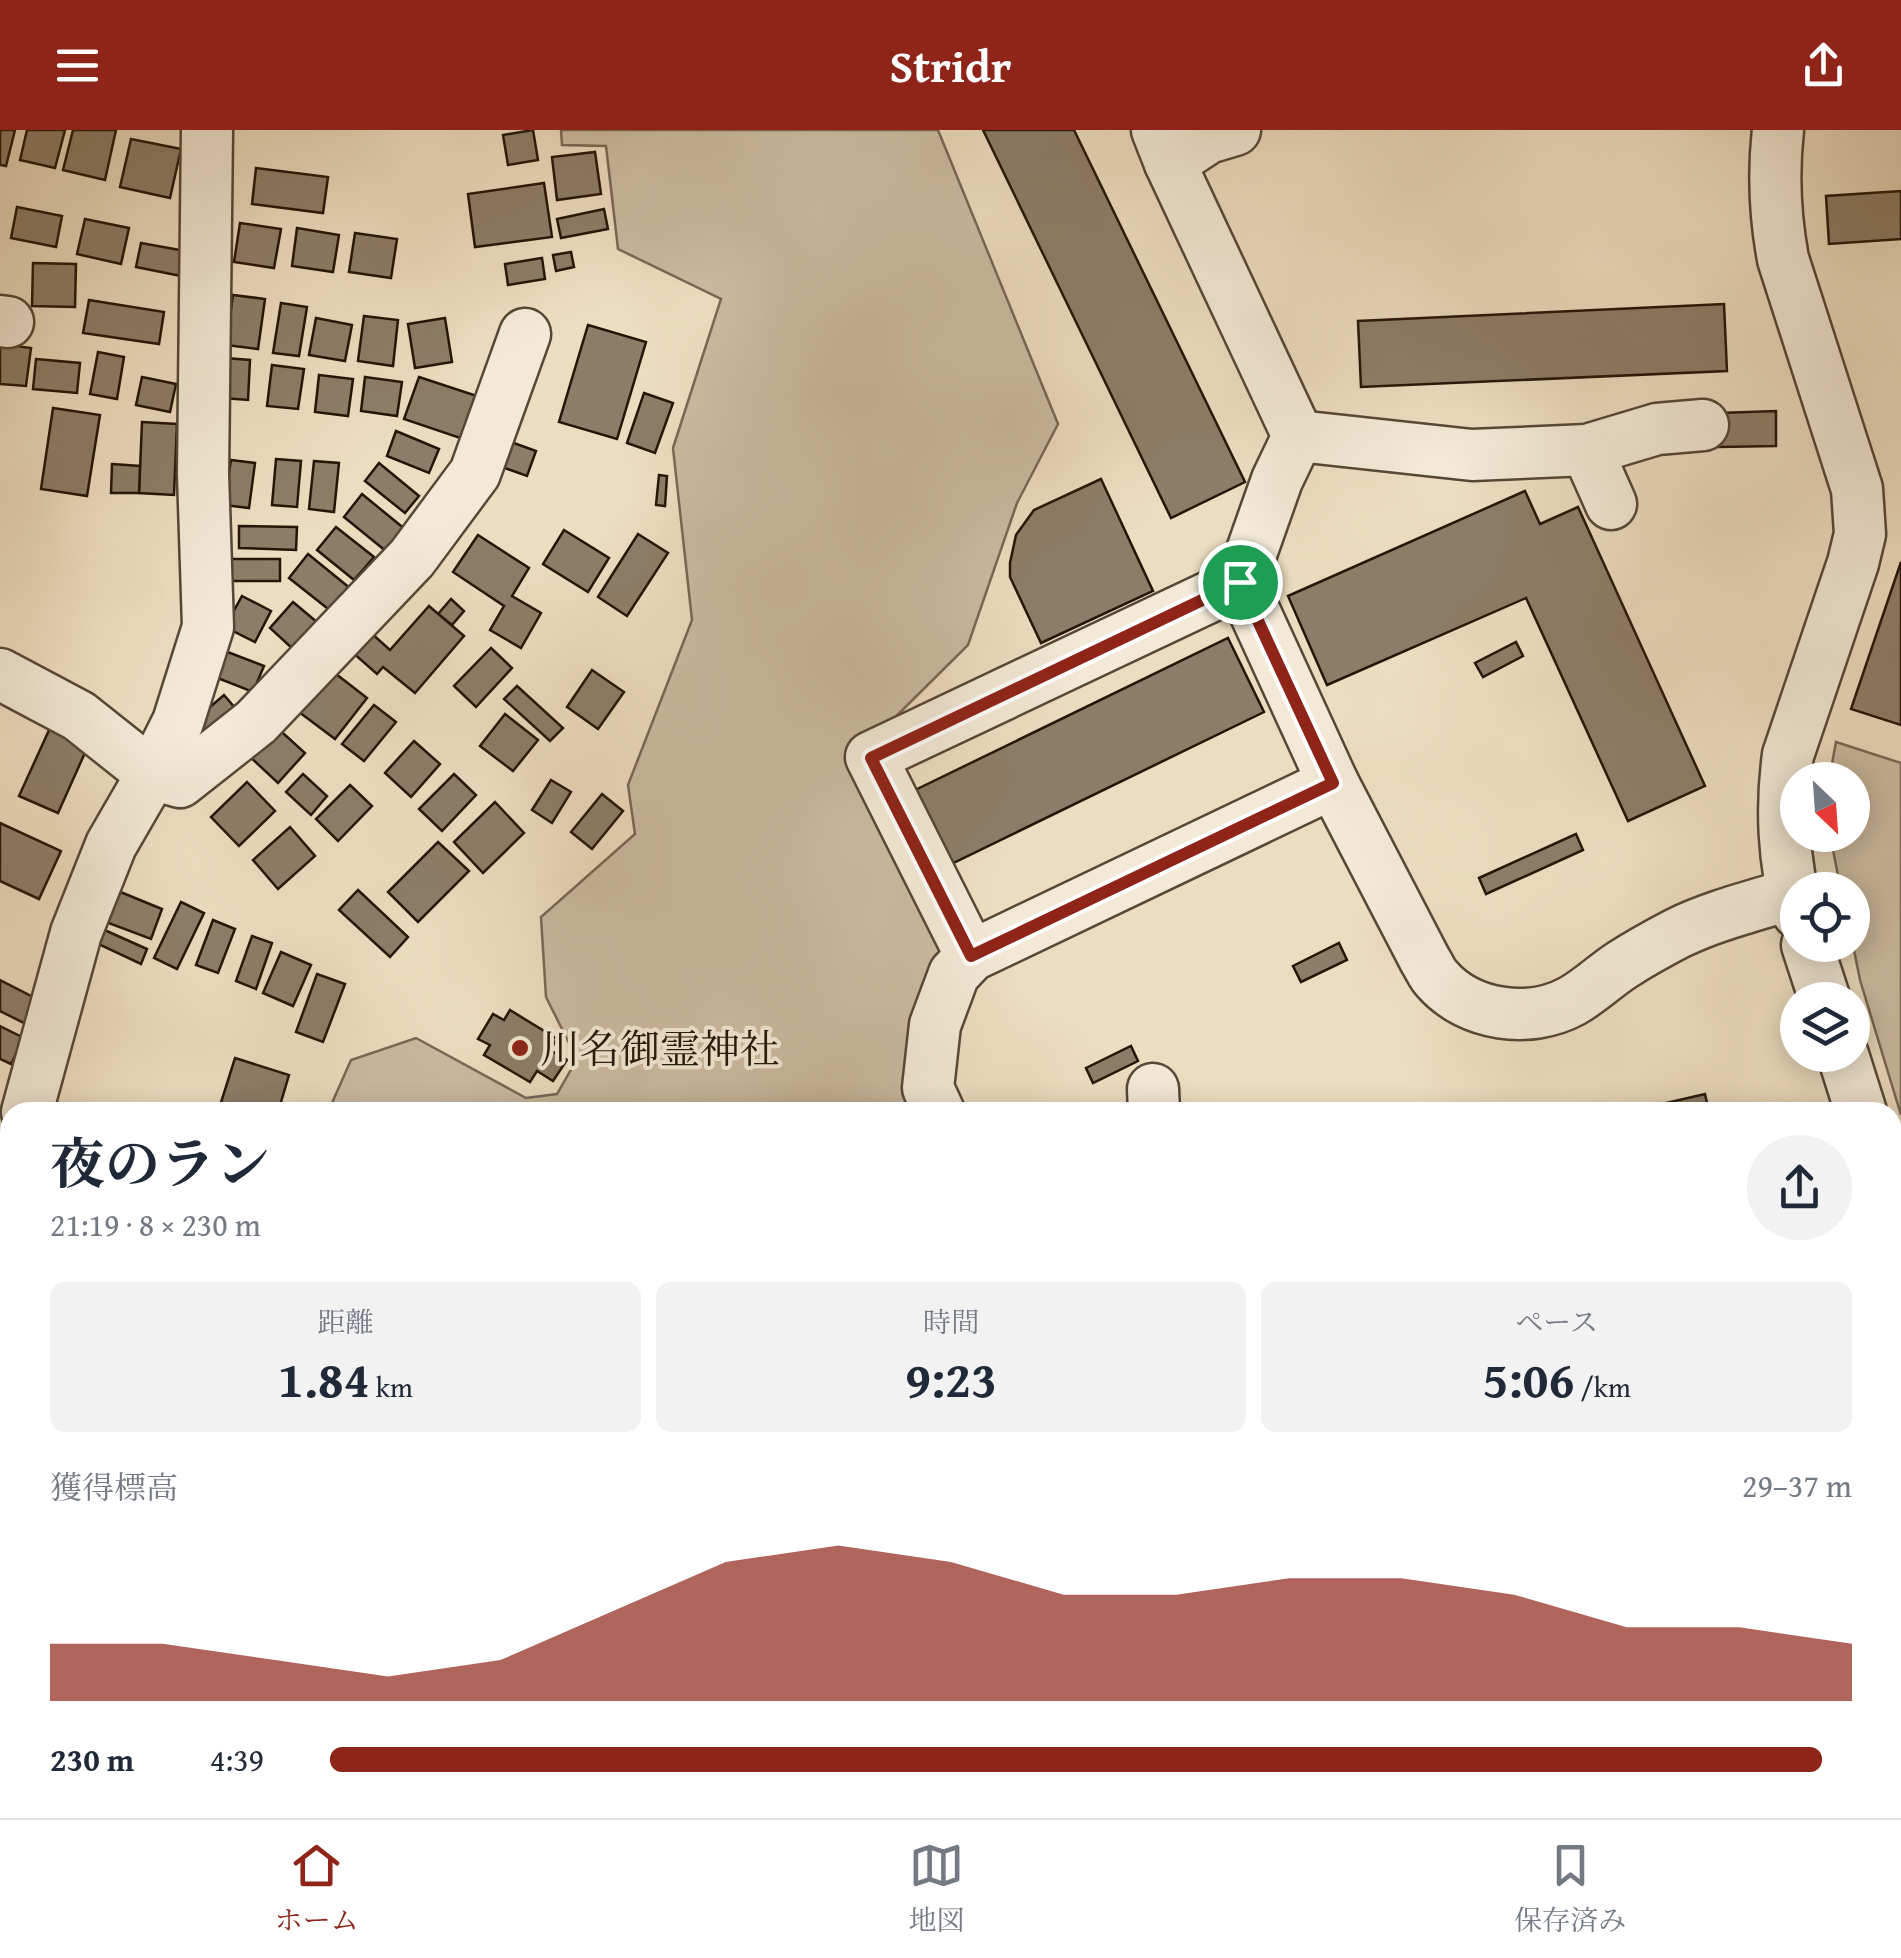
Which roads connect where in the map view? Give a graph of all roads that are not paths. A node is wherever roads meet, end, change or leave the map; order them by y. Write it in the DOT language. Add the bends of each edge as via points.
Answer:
graph roads {
  1 [pos="208,130"];
  2 [pos="1234,130"];
  3 [pos="1778,130"];
  4 [pos="1163,147"];
  5 [pos="524,334"];
  6 [pos="1704,425"];
  7 [pos="1298,436"];
  8 [pos="1588,450"];
  9 [pos="1611,504"];
  10 [pos="1240,582"];
  11 [pos="0,674"];
  12 [pos="152,774"];
  13 [pos="1333,783"];
  14 [pos="1790,872"];
  15 [pos="1780,908"];
  16 [pos="971,956"];
  17 [pos="1849,1072"];
  18 [pos="30,1102"];
  19 [pos="934,1102"];
  20 [pos="1859,1102"];
  1 -- 12 [label="street" via="208,627 178,722"];
  2 -- 4 [label="street"];
  3 -- 14 [label="street" via="1774,192 1783,259 1851,467 1860,515 1854,562 1788,755 1784,838"];
  4 -- 7 [label="street"];
  5 -- 12 [label="street" via="475,473 412,558 256,722 180,782"];
  6 -- 8 [label="street"];
  7 -- 8 [label="street" via="1472,455"];
  7 -- 10 [label="street"];
  8 -- 9 [label="street"];
  10 -- 13 [label="street"];
  10 -- 16 [label="street" via="871,758"];
  11 -- 12 [label="street" via="79,716"];
  12 -- 18 [label="street" via="111,845 76,933"];
  13 -- 15 [label="street" via="1438,980 1476,1006 1501,1013 1548,1010 1681,932"];
  13 -- 16 [label="street"];
  16 -- 19 [label="street" via="954,974 935,1025 928,1088"];
  17 -- 20 [label="street"];
}
